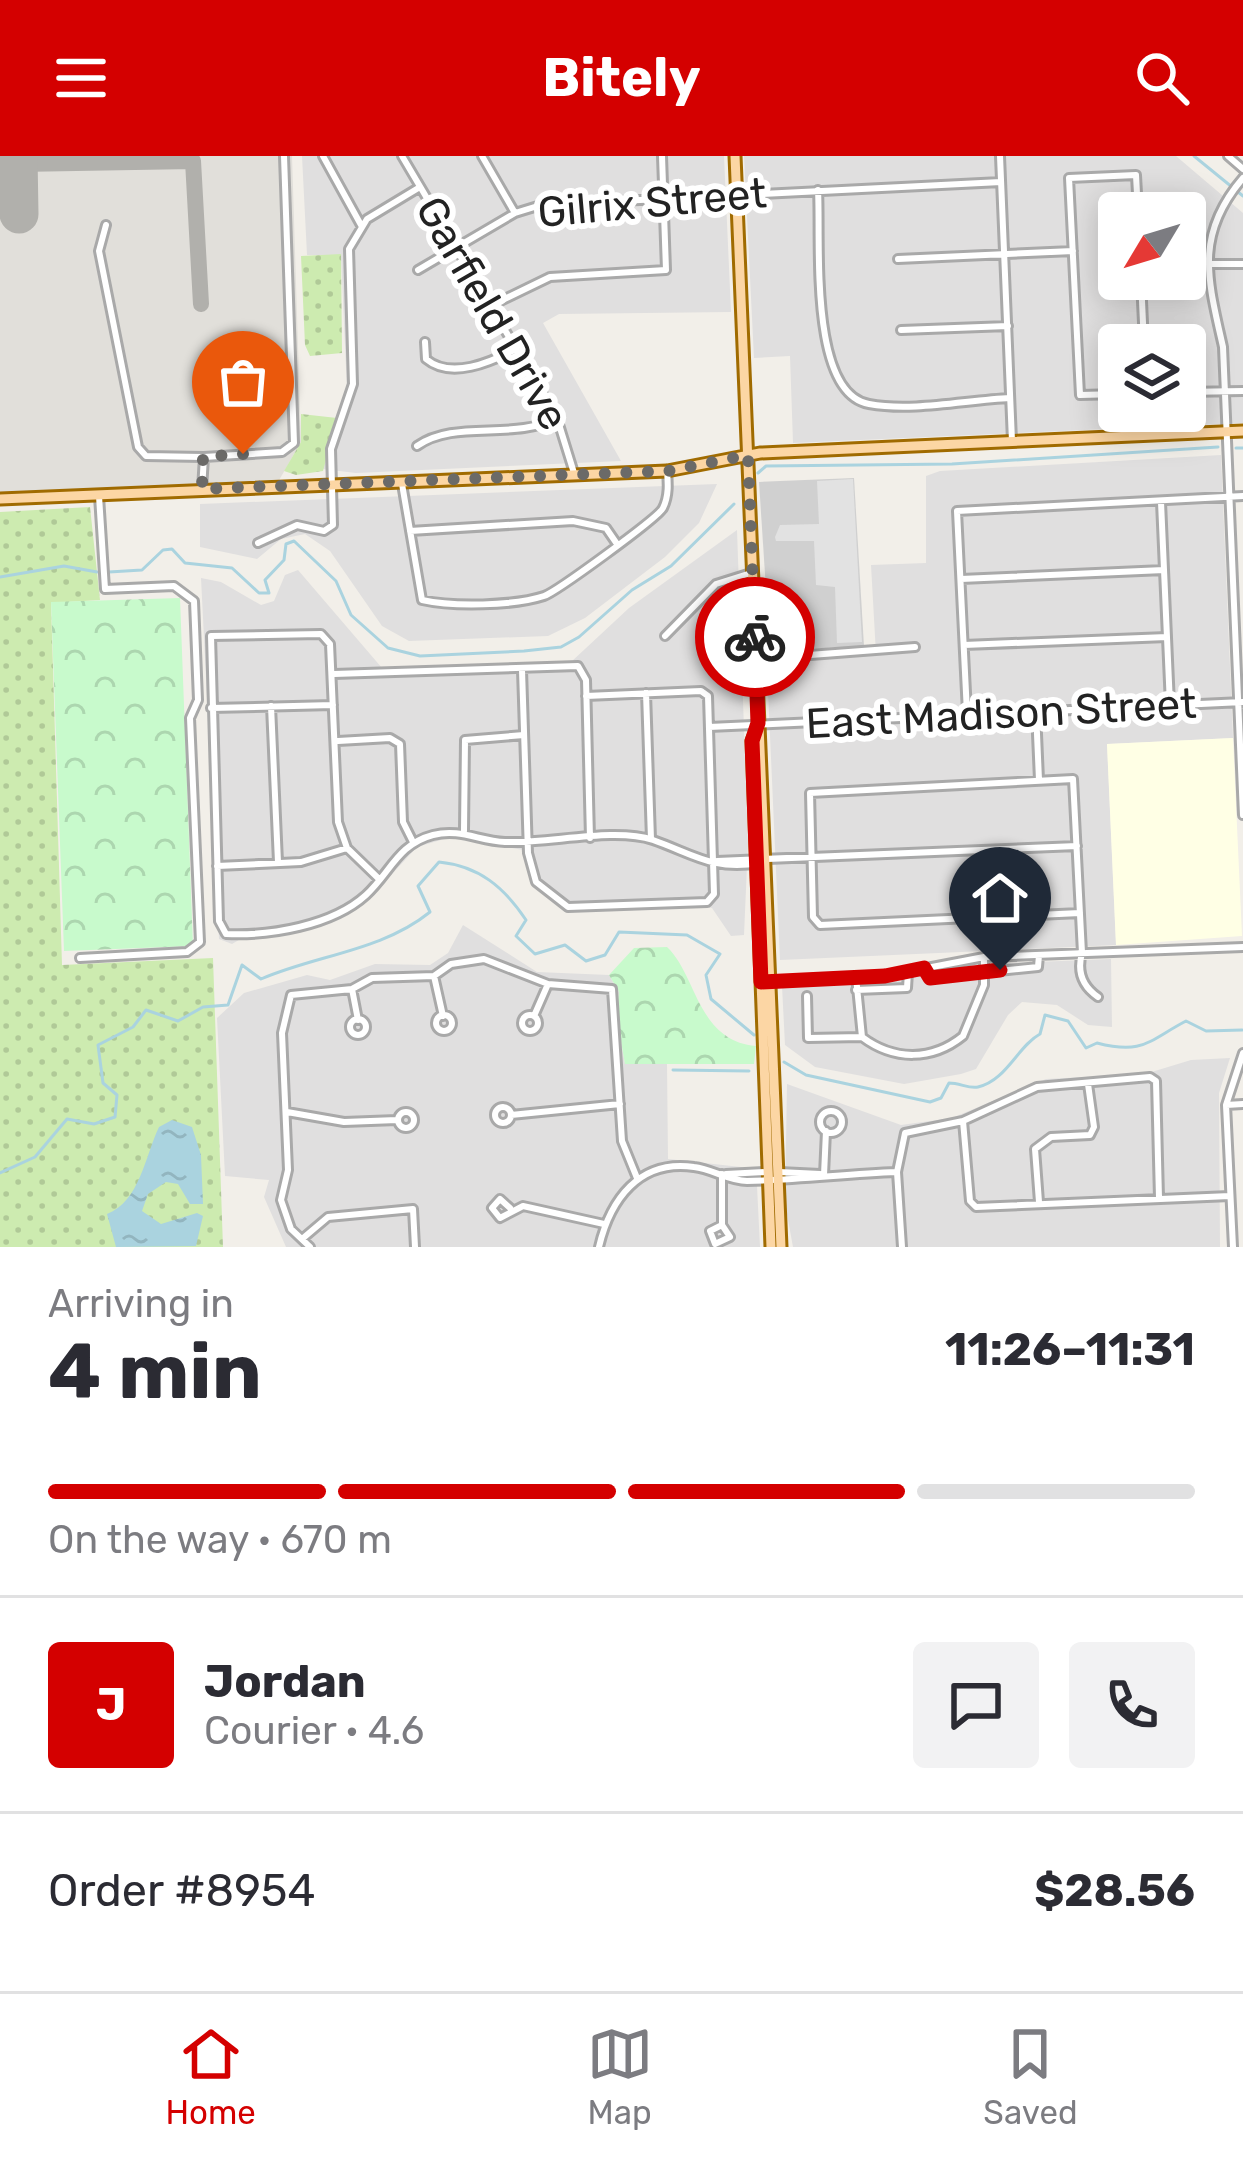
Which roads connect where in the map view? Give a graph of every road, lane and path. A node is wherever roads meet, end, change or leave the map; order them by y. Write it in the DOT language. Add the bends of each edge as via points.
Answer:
graph roads {
  1 [pos="284,156"];
  2 [pos="323,156"];
  3 [pos="402,156"];
  4 [pos="482,156"];
  5 [pos="662,156"];
  6 [pos="735,156"];
  7 [pos="1000,156"];
  8 [pos="1228,156"];
  9 [pos="1243,169"];
  10 [pos="1241,181"];
  11 [pos="1001,182"];
  12 [pos="420,187"];
  13 [pos="818,190"];
  14 [pos="1137,192"];
  15 [pos="736,194"];
  16 [pos="663,200"];
  17 [pos="514,214"];
  18 [pos="361,225"];
  19 [pos="106,226"];
  20 [pos="455,248"];
  21 [pos="1073,251"];
  22 [pos="1006,254"];
  23 [pos="898,260"];
  24 [pos="1209,264"];
  25 [pos="1243,264"];
  26 [pos="418,270"];
  27 [pos="490,306"];
  28 [pos="1008,326"];
  29 [pos="901,330"];
  30 [pos="425,342"];
  31 [pos="516,349"];
  32 [pos="1243,391"];
  33 [pos="1206,392"];
  34 [pos="1226,392"];
  35 [pos="1098,394"];
  36 [pos="1010,398"];
  37 [pos="557,418"];
  38 [pos="1243,431"];
  39 [pos="1227,432"];
  40 [pos="1012,441"];
  41 [pos="417,446"];
  42 [pos="748,455"];
  43 [pos="203,457"];
  44 [pos="668,471"];
  45 [pos="574,473"];
  46 [pos="402,483"];
  47 [pos="332,485"];
  48 [pos="202,489"];
  49 [pos="99,496"];
  50 [pos="1231,496"];
  51 [pos="1243,496"];
  52 [pos="0,499"];
  53 [pos="1161,502"];
  54 [pos="410,531"];
  55 [pos="258,543"];
  56 [pos="617,544"];
  57 [pos="1164,570"];
  58 [pos="751,573"];
  59 [pos="961,579"];
  60 [pos="1239,633"];
  61 [pos="664,636"];
  62 [pos="1167,637"];
  63 [pos="964,646"];
  64 [pos="915,647"];
  65 [pos="757,659"];
  66 [pos="522,670"];
  67 [pos="334,674"];
  68 [pos="646,693"];
  69 [pos="586,696"];
  70 [pos="1241,702"];
  71 [pos="333,704"];
  72 [pos="1170,705"];
  73 [pos="271,706"];
  74 [pos="210,708"];
  75 [pos="1036,711"];
  76 [pos="968,714"];
  77 [pos="758,723"];
  78 [pos="709,728"];
  79 [pos="524,734"];
  80 [pos="337,741"];
  81 [pos="1039,780"];
  82 [pos="1243,815"];
  83 [pos="464,832"];
  84 [pos="590,838"];
  85 [pos="650,839"];
  86 [pos="412,842"];
  87 [pos="528,842"];
  88 [pos="1077,846"];
  89 [pos="346,848"];
  90 [pos="812,857"];
  91 [pos="760,861"];
  92 [pos="278,862"];
  93 [pos="713,862"];
  94 [pos="217,866"];
  95 [pos="378,878"];
  96 [pos="1080,913"];
  97 [pos="1243,946"];
  98 [pos="1082,953"];
  99 [pos="1040,955"];
  100 [pos="984,957"];
  101 [pos="80,958"];
  102 [pos="924,968"];
  103 [pos="984,971"];
  104 [pos="908,972"];
  105 [pos="434,976"];
  106 [pos="856,977"];
  107 [pos="766,982"];
  108 [pos="548,983"];
  109 [pos="352,988"];
  110 [pos="856,990"];
  111 [pos="807,996"];
  112 [pos="1097,997"];
  113 [pos="443,1016"];
  114 [pos="534,1016"];
  115 [pos="358,1020"];
  116 [pos="862,1037"];
  117 [pos="1243,1053"];
  118 [pos="1088,1084"];
  119 [pos="620,1104"];
  120 [pos="1243,1104"];
  121 [pos="1226,1105"];
  122 [pos="287,1112"];
  123 [pos="511,1115"];
  124 [pos="398,1120"];
  125 [pos="963,1121"];
  126 [pos="826,1131"];
  127 [pos="897,1172"];
  128 [pos="722,1174"];
  129 [pos="824,1175"];
  130 [pos="773,1176"];
  131 [pos="638,1178"];
  132 [pos="1230,1196"];
  133 [pos="1159,1198"];
  134 [pos="1040,1202"];
  135 [pos="510,1208"];
  136 [pos="604,1224"];
  137 [pos="722,1225"];
  138 [pos="302,1239"];
  139 [pos="310,1247"];
  140 [pos="415,1247"];
  141 [pos="599,1247"];
  142 [pos="771,1247"];
  143 [pos="781,1247"];
  144 [pos="902,1247"];
  145 [pos="1233,1247"];
  1 -- 43 [label="street" via="294,443 282,452"];
  2 -- 18 [label="street"];
  3 -- 12 [label="street, Garfield Drive"];
  4 -- 17 [label="street"];
  5 -- 16 [label="street"];
  6 -- 15 [label="main road"];
  7 -- 11 [label="street"];
  8 -- 9 [label="street"];
  10 -- 24 [label="street" via="1212,225"];
  11 -- 13 [label="street, Gilrix Street"];
  11 -- 22 [label="street"];
  12 -- 18 [label="street"];
  12 -- 20 [label="street, Garfield Drive"];
  13 -- 15 [label="street, Gilrix Street"];
  13 -- 36 [label="street" via="828,365 842,391 873,405"];
  14 -- 21 [label="street" via="1136,175 1070,178"];
  15 -- 16 [label="street, Gilrix Street"];
  15 -- 42 [label="main road"];
  16 -- 17 [label="street, Gilrix Street"];
  16 -- 27 [label="street" via="666,270 550,277"];
  17 -- 20 [label="street, Gilrix Street"];
  18 -- 47 [label="street" via="350,249 353,390 332,445"];
  19 -- 43 [label="street" via="99,251 138,447 146,456"];
  20 -- 26 [label="street, Gilrix Street"];
  20 -- 27 [label="street, Garfield Drive"];
  21 -- 22 [label="street"];
  21 -- 35 [label="street" via="1080,394"];
  22 -- 23 [label="street"];
  22 -- 28 [label="street"];
  24 -- 25 [label="street"];
  24 -- 34 [label="street"];
  27 -- 31 [label="street, Garfield Drive"];
  28 -- 29 [label="street"];
  28 -- 36 [label="street"];
  30 -- 31 [label="street" via="426,359 438,367 476,367"];
  31 -- 37 [label="street, Garfield Drive"];
  32 -- 34 [label="street"];
  33 -- 34 [label="street"];
  34 -- 39 [label="street"];
  36 -- 40 [label="street"];
  37 -- 41 [label="street" via="524,431 434,437"];
  37 -- 45 [label="street, Garfield Drive"];
  38 -- 39 [label="main road"];
  39 -- 40 [label="main road"];
  39 -- 50 [label="street"];
  40 -- 42 [label="main road"];
  42 -- 44 [label="main road"];
  42 -- 58 [label="main road"];
  43 -- 48 [label="street"];
  44 -- 45 [label="main road"];
  44 -- 56 [label="street" via="663,509"];
  45 -- 46 [label="main road"];
  46 -- 47 [label="main road"];
  46 -- 54 [label="street"];
  47 -- 48 [label="main road"];
  47 -- 55 [label="street" via="330,530 297,525"];
  48 -- 49 [label="main road"];
  49 -- 52 [label="main road"];
  49 -- 101 [label="street" via="106,589 174,586 194,602 198,700 190,718 200,942 187,952"];
  50 -- 51 [label="street"];
  50 -- 53 [label="street"];
  50 -- 60 [label="street"];
  53 -- 57 [label="street"];
  53 -- 59 [label="street" via="957,511"];
  54 -- 56 [label="street" via="573,521 606,528"];
  54 -- 56 [label="street" via="419,593 429,602 545,596"];
  57 -- 59 [label="street"];
  57 -- 62 [label="street"];
  58 -- 61 [label="street" via="716,584"];
  58 -- 65 [label="main road"];
  59 -- 63 [label="street"];
  60 -- 70 [label="street"];
  62 -- 63 [label="street"];
  62 -- 72 [label="street"];
  63 -- 76 [label="street"];
  64 -- 65 [label="street"];
  65 -- 77 [label="main road"];
  66 -- 67 [label="street"];
  66 -- 69 [label="street" via="583,670"];
  66 -- 79 [label="street"];
  67 -- 71 [label="street"];
  67 -- 74 [label="street" via="321,634 211,636"];
  68 -- 69 [label="street"];
  68 -- 78 [label="street" via="705,693"];
  68 -- 85 [label="street"];
  69 -- 84 [label="street"];
  70 -- 72 [label="street, East Madison Street"];
  70 -- 82 [label="street"];
  71 -- 73 [label="street"];
  71 -- 80 [label="street"];
  72 -- 75 [label="street, East Madison Street"];
  73 -- 74 [label="street"];
  73 -- 92 [label="street"];
  74 -- 94 [label="street"];
  75 -- 76 [label="street, East Madison Street"];
  75 -- 81 [label="street"];
  76 -- 77 [label="street, East Madison Street"];
  77 -- 78 [label="street, East Madison Street"];
  77 -- 91 [label="main road" via="752,741"];
  78 -- 93 [label="street"];
  79 -- 83 [label="street" via="465,740"];
  79 -- 87 [label="street"];
  80 -- 86 [label="street" via="400,744 403,821"];
  80 -- 89 [label="street"];
  81 -- 88 [label="street" via="1073,779"];
  81 -- 90 [label="street" via="810,793"];
  83 -- 86 [label="street"];
  83 -- 87 [label="street"];
  84 -- 85 [label="street"];
  84 -- 87 [label="street"];
  85 -- 93 [label="street"];
  86 -- 95 [label="street"];
  87 -- 93 [label="street" via="536,882 568,907 707,902"];
  88 -- 90 [label="street"];
  88 -- 96 [label="street"];
  89 -- 92 [label="street"];
  89 -- 95 [label="street"];
  90 -- 91 [label="street"];
  90 -- 96 [label="street" via="815,922"];
  91 -- 93 [label="street"];
  91 -- 107 [label="main road"];
  92 -- 94 [label="street"];
  94 -- 95 [label="street" via="226,934 291,929 353,904"];
  96 -- 98 [label="street"];
  97 -- 98 [label="street"];
  98 -- 99 [label="street"];
  98 -- 112 [label="street" via="1082,978"];
  99 -- 100 [label="street"];
  99 -- 103 [label="street" via="1038,967"];
  100 -- 102 [label="street"];
  100 -- 103 [label="street"];
  102 -- 103 [label="street" via="930,978"];
  102 -- 104 [label="street"];
  103 -- 116 [label="street" via="976,1007 953,1044 902,1057"];
  104 -- 106 [label="street"];
  104 -- 110 [label="street" via="907,988"];
  105 -- 108 [label="street" via="484,958"];
  105 -- 109 [label="street" via="372,978"];
  105 -- 113 [label="street"];
  106 -- 107 [label="street"];
  106 -- 110 [label="street"];
  107 -- 130 [label="main road"];
  108 -- 114 [label="street"];
  108 -- 119 [label="street" via="612,989"];
  109 -- 115 [label="street"];
  109 -- 122 [label="street" via="291,995 282,1033"];
  110 -- 116 [label="street"];
  111 -- 116 [label="street" via="808,1038"];
  117 -- 121 [label="street"];
  118 -- 125 [label="street" via="1036,1087"];
  118 -- 133 [label="street" via="1156,1081"];
  118 -- 134 [label="street" via="1090,1135 1051,1137 1035,1149"];
  119 -- 123 [label="street"];
  119 -- 131 [label="street" via="622,1141"];
  120 -- 121 [label="street"];
  121 -- 132 [label="street"];
  122 -- 124 [label="street"];
  122 -- 138 [label="street" via="282,1206"];
  125 -- 127 [label="street" via="905,1133"];
  125 -- 134 [label="street" via="976,1208"];
  126 -- 129 [label="street"];
  127 -- 129 [label="street"];
  127 -- 144 [label="street"];
  128 -- 130 [label="street"];
  128 -- 131 [label="street" via="689,1166"];
  128 -- 137 [label="street"];
  129 -- 130 [label="street"];
  130 -- 142 [label="main road"];
  130 -- 143 [label="main road"];
  131 -- 136 [label="street"];
  132 -- 133 [label="street"];
  132 -- 145 [label="street"];
  133 -- 134 [label="street"];
  135 -- 136 [label="street"];
  136 -- 141 [label="street"];
  138 -- 139 [label="street"];
  138 -- 140 [label="street" via="328,1216 412,1209"];
}
